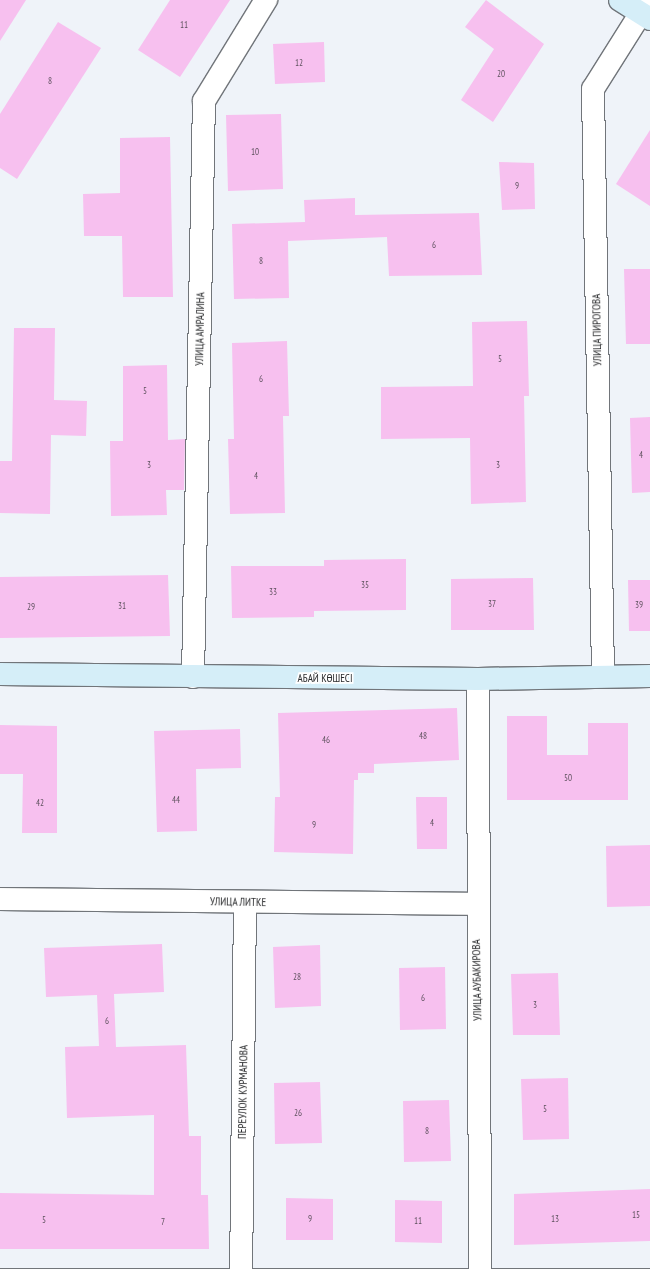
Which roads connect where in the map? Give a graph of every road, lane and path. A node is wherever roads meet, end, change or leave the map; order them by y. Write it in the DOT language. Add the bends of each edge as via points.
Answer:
graph roads {
  1 [pos="266,0"];
  2 [pos="620,0"];
  3 [pos="646,11"];
  4 [pos="0,674"];
  5 [pos="603,675"];
  6 [pos="650,676"];
  7 [pos="193,677"];
  8 [pos="478,679"];
  9 [pos="0,899"];
  10 [pos="245,902"];
  11 [pos="477,904"];
  12 [pos="0,1280"];
  13 [pos="480,1280"];
  14 [pos="650,1280"];
  15 [pos="241,1281"];
  1 -- 7 [label="street, УЛИЦА АМРАЛИНА" via="204,101"];
  2 -- 3 [label="main road"];
  3 -- 5 [label="street, УЛИЦА ПИРОГОВА" via="593,89"];
  4 -- 7 [label="main road, АБАЙ КӨШЕСІ"];
  5 -- 6 [label="main road, АБАЙ КӨШЕСІ"];
  5 -- 8 [label="main road, АБАЙ КӨШЕСІ"];
  7 -- 8 [label="main road, АБАЙ КӨШЕСІ"];
  8 -- 11 [label="street, УЛИЦА АУБАКИРОВА"];
  9 -- 10 [label="street, УЛИЦА ЛИТКЕ"];
  10 -- 11 [label="street, УЛИЦА ЛИТКЕ"];
  10 -- 15 [label="street, ПЕРЕУЛОК КУРМАНОВА"];
  11 -- 13 [label="street, УЛИЦА АУБАКИРОВА"];
  12 -- 15 [label="street"];
  13 -- 14 [label="street"];
  13 -- 15 [label="street"];
}
